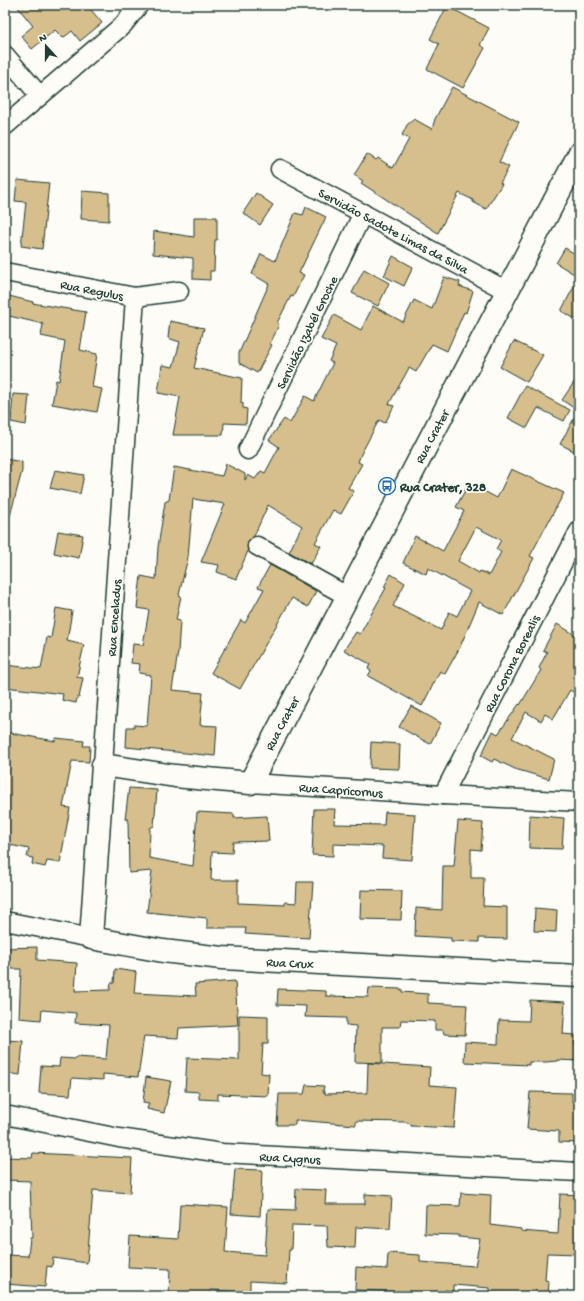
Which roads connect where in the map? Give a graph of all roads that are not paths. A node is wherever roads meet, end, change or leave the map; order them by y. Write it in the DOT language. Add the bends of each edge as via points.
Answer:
graph roads {
  1 [pos="139,5"];
  2 [pos="5,55"];
  3 [pos="40,96"];
  4 [pos="5,126"];
  5 [pos="579,154"];
  6 [pos="280,169"];
  7 [pos="363,213"];
  8 [pos="5,272"];
  9 [pos="179,291"];
  10 [pos="507,291"];
  11 [pos="135,297"];
  12 [pos="248,450"];
  13 [pos="579,531"];
  14 [pos="257,546"];
  15 [pos="347,596"];
  16 [pos="103,765"];
  17 [pos="250,783"];
  18 [pos="443,795"];
  19 [pos="579,802"];
  20 [pos="5,921"];
  21 [pos="91,938"];
  22 [pos="579,976"];
  23 [pos="5,1115"];
  24 [pos="579,1172"];
  1 -- 3 [label="street" via="123,25"];
  2 -- 3 [label="street"];
  3 -- 4 [label="street"];
  5 -- 10 [label="street, Rua Crater"];
  6 -- 7 [label="street, Servidão Sadote Limas da Silva"];
  7 -- 10 [label="street, Servidão Sadote Limas da Silva"];
  7 -- 12 [label="street, Servidão Izabél Groche"];
  8 -- 11 [label="street, Rua Regulus"];
  9 -- 11 [label="street, Rua Regulus"];
  10 -- 15 [label="street, Rua Crater"];
  11 -- 16 [label="street, Rua Enceladus"];
  13 -- 18 [label="street, Rua Corona Borealis"];
  14 -- 15 [label="street"];
  15 -- 17 [label="street, Rua Crater"];
  16 -- 17 [label="street, Rua Capricornus" via="174,776"];
  16 -- 21 [label="street, Rua Enceladus"];
  17 -- 18 [label="street, Rua Capricornus"];
  18 -- 19 [label="street, Rua Capricornus"];
  20 -- 21 [label="street, Rua Crux"];
  21 -- 22 [label="street, Rua Crux" via="222,958"];
  23 -- 24 [label="street, Rua Cygnus" via="119,1138 222,1153"];
}
